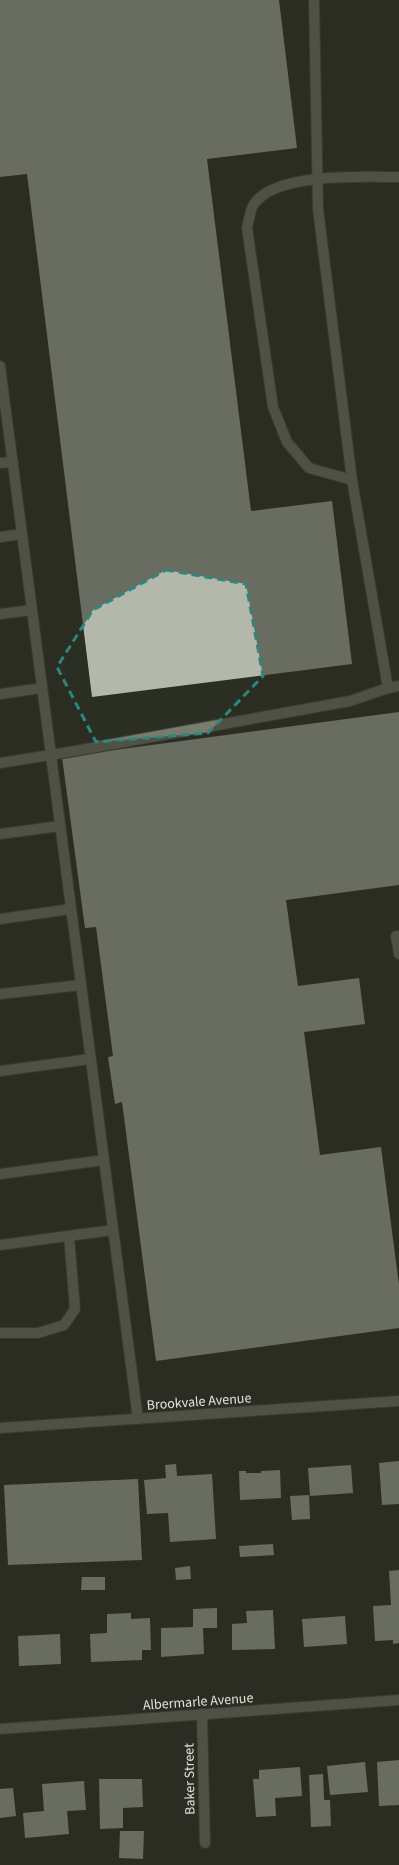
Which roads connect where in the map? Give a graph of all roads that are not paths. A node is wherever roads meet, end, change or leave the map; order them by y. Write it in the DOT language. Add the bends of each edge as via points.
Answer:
graph roads {
  1 [pos="314,0"];
  2 [pos="399,176"];
  3 [pos="318,178"];
  4 [pos="0,369"];
  5 [pos="13,462"];
  6 [pos="0,463"];
  7 [pos="352,480"];
  8 [pos="22,534"];
  9 [pos="0,537"];
  10 [pos="32,610"];
  11 [pos="0,614"];
  12 [pos="399,686"];
  13 [pos="42,688"];
  14 [pos="388,688"];
  15 [pos="0,694"];
  16 [pos="51,756"];
  17 [pos="0,763"];
  18 [pos="60,826"];
  19 [pos="0,834"];
  20 [pos="71,909"];
  21 [pos="0,919"];
  22 [pos="399,936"];
  23 [pos="399,954"];
  24 [pos="81,985"];
  25 [pos="0,994"];
  26 [pos="90,1058"];
  27 [pos="0,1071"];
  28 [pos="104,1160"];
  29 [pos="0,1174"];
  30 [pos="113,1230"];
  31 [pos="69,1236"];
  32 [pos="0,1245"];
  33 [pos="0,1333"];
  34 [pos="399,1402"];
  35 [pos="138,1419"];
  36 [pos="0,1428"];
  37 [pos="399,1700"];
  38 [pos="202,1714"];
  39 [pos="0,1729"];
  40 [pos="205,1843"];
  1 -- 3 [label="street"];
  2 -- 3 [label="street"];
  3 -- 7 [label="street" via="318,209"];
  3 -- 7 [label="street" via="271,189 253,204 247,228 273,407 287,442 310,468"];
  4 -- 5 [label="street"];
  5 -- 6 [label="street"];
  5 -- 8 [label="street"];
  7 -- 14 [label="street"];
  8 -- 9 [label="street"];
  8 -- 10 [label="street"];
  10 -- 11 [label="street"];
  10 -- 13 [label="street"];
  12 -- 14 [label="street"];
  13 -- 15 [label="street"];
  13 -- 16 [label="street"];
  14 -- 16 [label="street" via="350,701"];
  16 -- 17 [label="street"];
  16 -- 18 [label="street"];
  18 -- 19 [label="street"];
  18 -- 20 [label="street"];
  20 -- 21 [label="street"];
  20 -- 24 [label="street"];
  22 -- 23 [label="street" via="396,936"];
  24 -- 25 [label="street"];
  24 -- 26 [label="street"];
  26 -- 27 [label="street"];
  26 -- 28 [label="street"];
  28 -- 29 [label="street"];
  28 -- 30 [label="street"];
  30 -- 31 [label="street"];
  30 -- 35 [label="street"];
  31 -- 32 [label="street"];
  31 -- 33 [label="street" via="75,1309 64,1325 38,1333"];
  34 -- 35 [label="street, Brookvale Avenue"];
  35 -- 36 [label="street, Brookvale Avenue"];
  37 -- 38 [label="street, Albermarle Avenue"];
  38 -- 39 [label="street, Albermarle Avenue"];
  38 -- 40 [label="street, Baker Street"];
}
